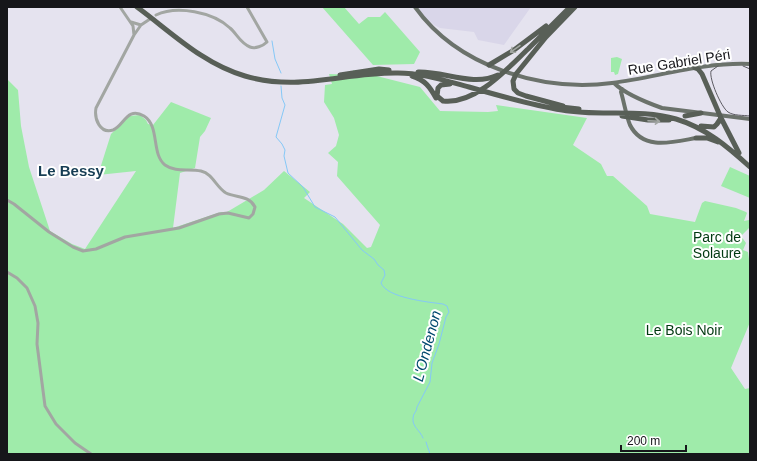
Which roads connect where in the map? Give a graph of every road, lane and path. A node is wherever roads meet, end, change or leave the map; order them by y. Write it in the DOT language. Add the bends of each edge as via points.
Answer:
graph roads {
  1 [pos="120,7"];
  2 [pos="137,7"];
  3 [pos="142,7"];
  4 [pos="247,7"];
  5 [pos="415,7"];
  6 [pos="569,7"];
  7 [pos="575,7"];
  8 [pos="156,15"];
  9 [pos="150,19"];
  10 [pos="131,22"];
  11 [pos="141,25"];
  12 [pos="555,27"];
  13 [pos="134,36"];
  14 [pos="513,64"];
  15 [pos="750,64"];
  16 [pos="490,65"];
  17 [pos="697,68"];
  18 [pos="418,72"];
  19 [pos="400,73"];
  20 [pos="244,74"];
  21 [pos="327,79"];
  22 [pos="496,79"];
  23 [pos="613,83"];
  24 [pos="465,86"];
  25 [pos="474,87"];
  26 [pos="622,89"];
  27 [pos="492,92"];
  28 [pos="576,109"];
  29 [pos="701,113"];
  30 [pos="611,114"];
  31 [pos="686,116"];
  32 [pos="721,117"];
  33 [pos="750,119"];
  34 [pos="670,120"];
  35 [pos="693,125"];
  36 [pos="701,126"];
  37 [pos="696,138"];
  38 [pos="726,145"];
  39 [pos="739,153"];
  40 [pos="750,164"];
  41 [pos="750,167"];
  42 [pos="7,200"];
  43 [pos="7,272"];
  44 [pos="91,454"];
  1 -- 10 [label="street"];
  2 -- 20 [label="highway" via="206,58 230,71"];
  3 -- 20 [label="highway" via="208,56"];
  4 -- 8 [label="street" via="267,42 261,46 252,48 242,42 229,27 213,17 167,11"];
  5 -- 16 [label="main road, Rue Gabriel Péri" via="426,21 452,44"];
  6 -- 14 [label="highway"];
  6 -- 16 [label="highway, one-way" via="542,30"];
  7 -- 12 [label="highway"];
  9 -- 11 [label="street"];
  10 -- 11 [label="street"];
  10 -- 13 [label="street"];
  11 -- 13 [label="street"];
  12 -- 14 [label="highway"];
  12 -- 28 [label="highway" via="516,74 513,84 516,91 521,94"];
  13 -- 42 [label="street" via="96,108 95,117 99,126 114,130 126,117 135,114 144,116 150,124 159,155 165,165 174,170 200,170 209,175 226,193 251,201 255,207 253,214 249,218 228,213 219,214 179,228 125,237 96,249 83,251 49,232"];
  14 -- 22 [label="highway"];
  15 -- 17 [label="main road, Rue Gabriel Péri"];
  16 -- 23 [label="main road, Rue Gabriel Péri" via="531,79 558,84"];
  17 -- 23 [label="main road, Rue Gabriel Péri"];
  17 -- 32 [label="highway"];
  18 -- 21 [label="highway" via="379,69"];
  18 -- 22 [label="highway" via="478,80"];
  18 -- 25 [label="highway"];
  19 -- 21 [label="highway"];
  19 -- 22 [label="highway" via="425,82 440,102 450,103 470,98"];
  19 -- 24 [label="highway"];
  20 -- 21 [label="highway" via="278,82"];
  22 -- 24 [label="highway" via="478,92 458,100 443,101 437,96 438,88 443,84"];
  23 -- 26 [label="main road"];
  24 -- 25 [label="highway"];
  25 -- 27 [label="highway"];
  26 -- 29 [label="main road" via="662,108"];
  26 -- 37 [label="main road" via="629,120 639,136 659,144"];
  27 -- 28 [label="highway"];
  27 -- 30 [label="highway" via="560,110"];
  28 -- 36 [label="highway" via="655,111 677,116"];
  29 -- 31 [label="highway"];
  29 -- 33 [label="main road"];
  30 -- 34 [label="highway, one-way" via="648,120"];
  30 -- 35 [label="highway" via="650,114"];
  32 -- 36 [label="highway" via="714,127"];
  32 -- 39 [label="highway"];
  35 -- 37 [label="highway" via="699,133"];
  35 -- 38 [label="highway"];
  36 -- 39 [label="highway"];
  37 -- 38 [label="highway" via="711,139"];
  38 -- 41 [label="highway"];
  39 -- 40 [label="highway"];
  43 -- 44 [label="street" via="27,288 36,306 36,344 45,406 56,424 75,443"];
}
